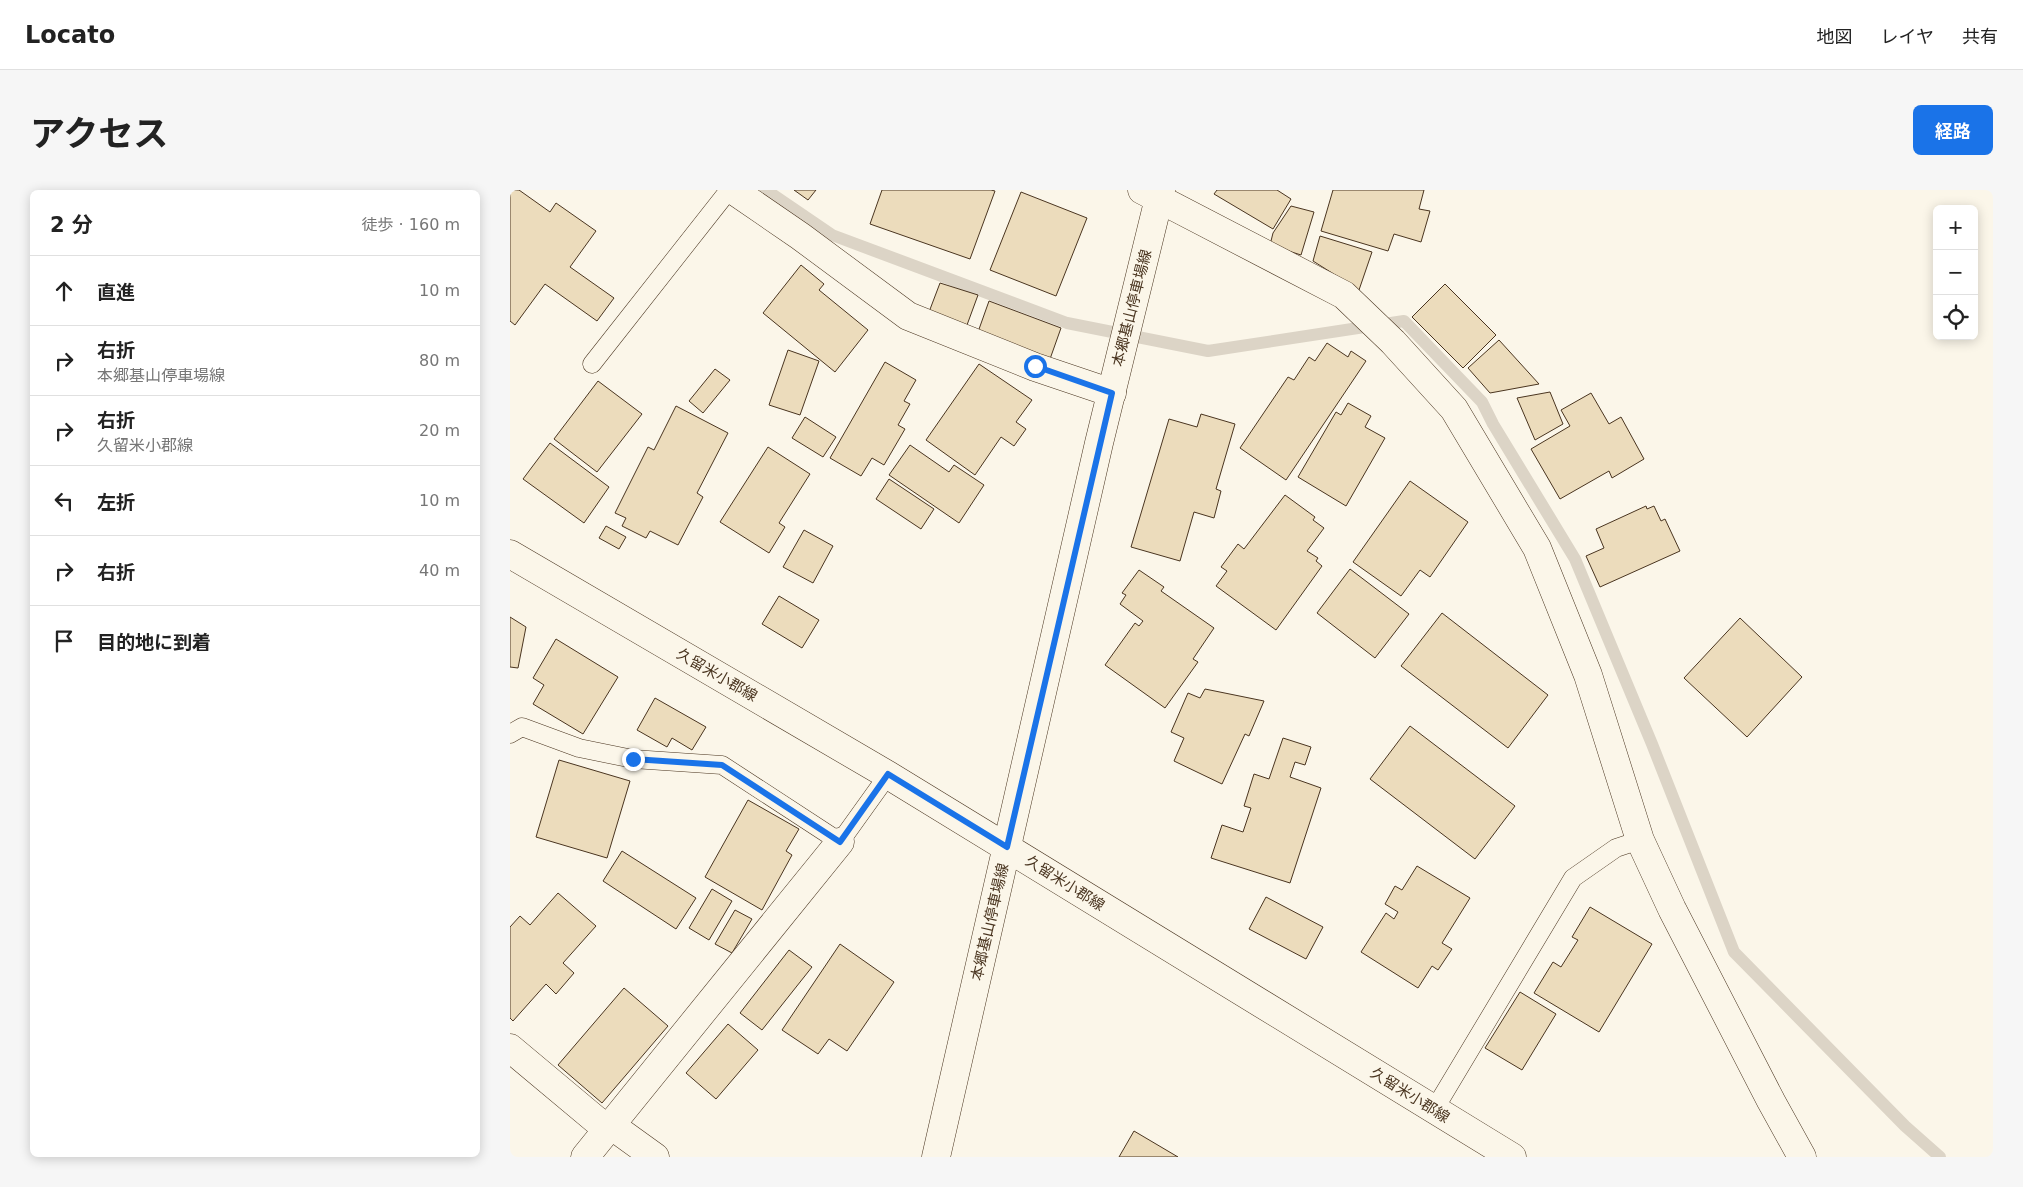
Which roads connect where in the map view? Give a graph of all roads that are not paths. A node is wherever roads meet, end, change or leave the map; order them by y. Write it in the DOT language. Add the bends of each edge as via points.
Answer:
graph roads {
  1 [pos="729,190"];
  2 [pos="733,190"];
  3 [pos="1154,193"];
  4 [pos="592,364"];
  5 [pos="1112,393"];
  6 [pos="510,554"];
  7 [pos="510,734"];
  8 [pos="888,774"];
  9 [pos="1640,840"];
  10 [pos="840,842"];
  11 [pos="1007,847"];
  12 [pos="510,1048"];
  13 [pos="1434,1110"];
  14 [pos="610,1128"];
  15 [pos="585,1157"];
  16 [pos="655,1157"];
  17 [pos="936,1157"];
  18 [pos="1512,1157"];
  19 [pos="1802,1157"];
  1 -- 4 [label="lane"];
  2 -- 5 [label="street" via="908,316"];
  3 -- 5 [label="street, 本郷基山停車場線"];
  3 -- 9 [label="street" via="1344,295 1393,342 1454,409 1537,548 1588,675"];
  5 -- 11 [label="street, 本郷基山停車場線"];
  6 -- 8 [label="street, 久留米小郡線"];
  7 -- 10 [label="lane" via="522,727 579,748 633,759 722,765"];
  8 -- 10 [label="lane"];
  8 -- 11 [label="street, 久留米小郡線"];
  9 -- 13 [label="lane" via="1616,848 1573,878"];
  9 -- 19 [label="street" via="1672,909"];
  10 -- 14 [label="street"];
  11 -- 13 [label="street, 久留米小郡線"];
  11 -- 17 [label="street, 本郷基山停車場線"];
  12 -- 14 [label="street"];
  13 -- 18 [label="street, 久留米小郡線"];
  14 -- 15 [label="street"];
  14 -- 16 [label="street"];
}
